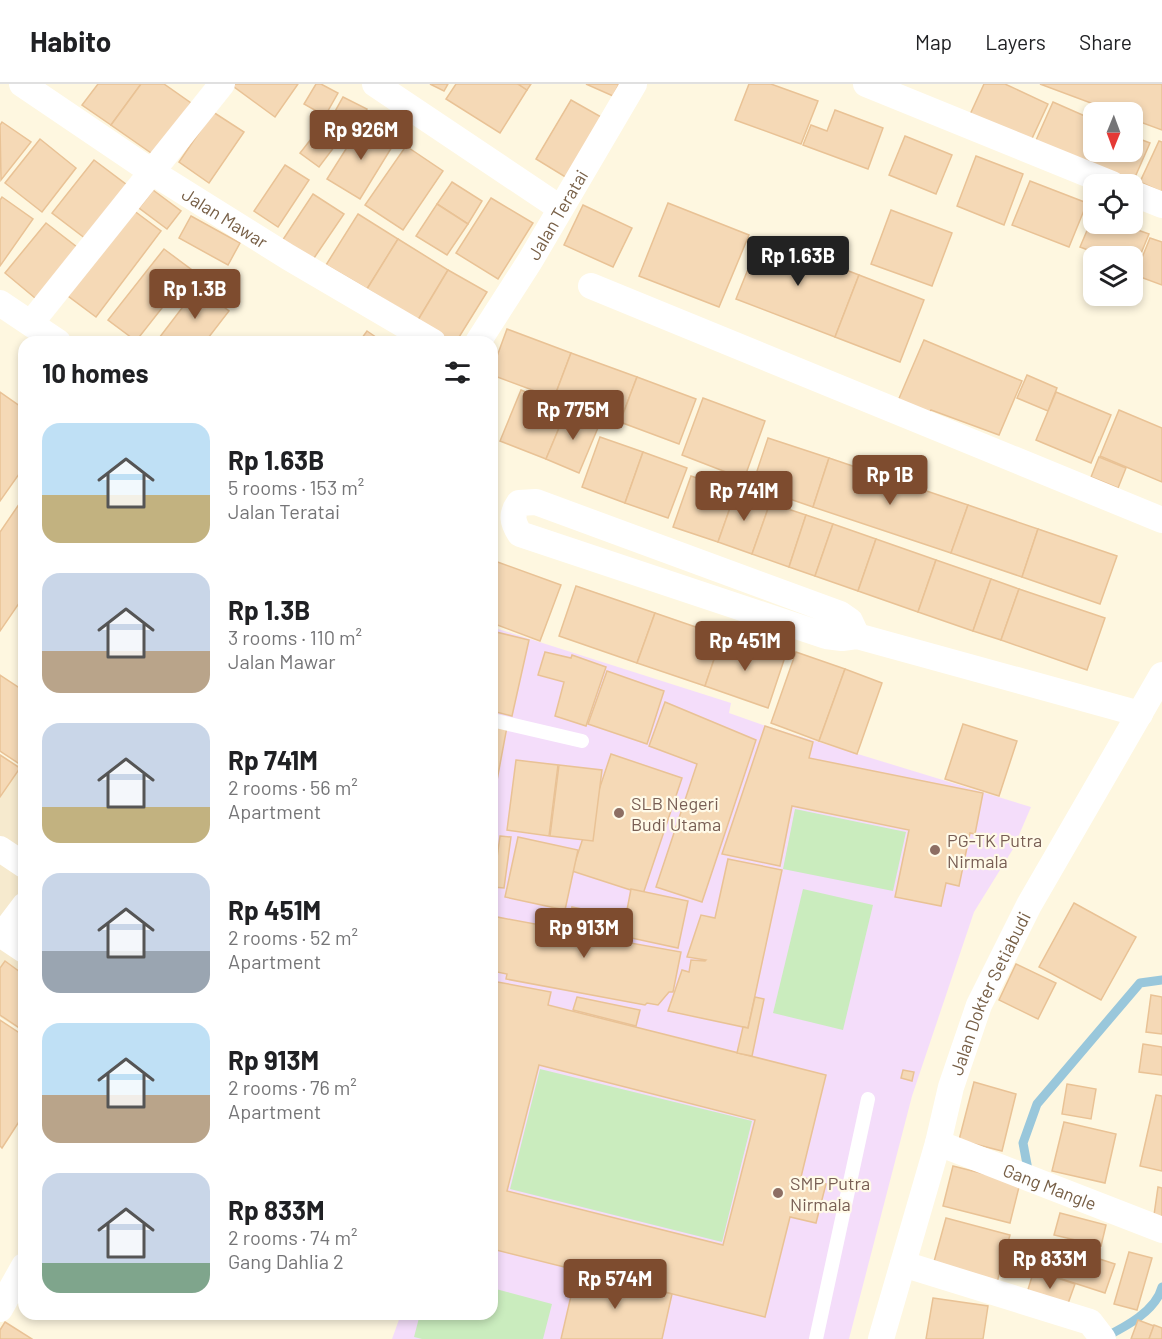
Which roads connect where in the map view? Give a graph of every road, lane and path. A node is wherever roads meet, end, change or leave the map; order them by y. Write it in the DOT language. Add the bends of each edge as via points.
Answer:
graph roads {
  1 [pos="22,84"];
  2 [pos="222,84"];
  3 [pos="375,84"];
  4 [pos="634,84"];
  5 [pos="866,84"];
  6 [pos="152,172"];
  7 [pos="1087,174"];
  8 [pos="1143,197"];
  9 [pos="1162,205"];
  10 [pos="560,208"];
  11 [pos="591,286"];
  12 [pos="0,303"];
  13 [pos="31,323"];
  14 [pos="49,336"];
  15 [pos="423,336"];
  16 [pos="482,336"];
  17 [pos="1162,520"];
  18 [pos="857,636"];
  19 [pos="1162,675"];
  20 [pos="1140,714"];
  21 [pos="498,721"];
  22 [pos="582,741"];
  23 [pos="0,849"];
  24 [pos="18,861"];
  25 [pos="18,914"];
  26 [pos="1,935"];
  27 [pos="18,946"];
  28 [pos="868,1099"];
  29 [pos="938,1143"];
  30 [pos="1162,1230"];
  31 [pos="903,1264"];
  32 [pos="18,1277"];
  33 [pos="0,1309"];
  34 [pos="1097,1330"];
  35 [pos="816,1339"];
  36 [pos="881,1339"];
  1 -- 6 [label="street, Jalan Mawar"];
  2 -- 6 [label="street"];
  3 -- 10 [label="street"];
  4 -- 10 [label="street, Jalan Teratai"];
  5 -- 7 [label="street"];
  6 -- 13 [label="street"];
  6 -- 15 [label="street, Jalan Mawar"];
  8 -- 9 [label="street"];
  10 -- 16 [label="street, Jalan Teratai"];
  11 -- 17 [label="street"];
  12 -- 13 [label="street"];
  13 -- 14 [label="street"];
  18 -- 18 [label="street" via="826,636 520,534 513,520 514,511 519,503 536,502 840,614 850,621"];
  18 -- 20 [label="street"];
  19 -- 20 [label="street, Jalan Dokter Setiabudi"];
  20 -- 29 [label="street, Jalan Dokter Setiabudi" via="1029,905 979,1005 951,1087"];
  21 -- 22 [label="lane"];
  23 -- 24 [label="street"];
  25 -- 26 [label="street"];
  26 -- 27 [label="street"];
  28 -- 35 [label="lane"];
  29 -- 30 [label="street, Gang Mangle"];
  29 -- 31 [label="street, Jalan Dokter Setiabudi"];
  31 -- 34 [label="street"];
  31 -- 36 [label="street, Jalan Dokter Setiabudi"];
  32 -- 33 [label="street"];
}
